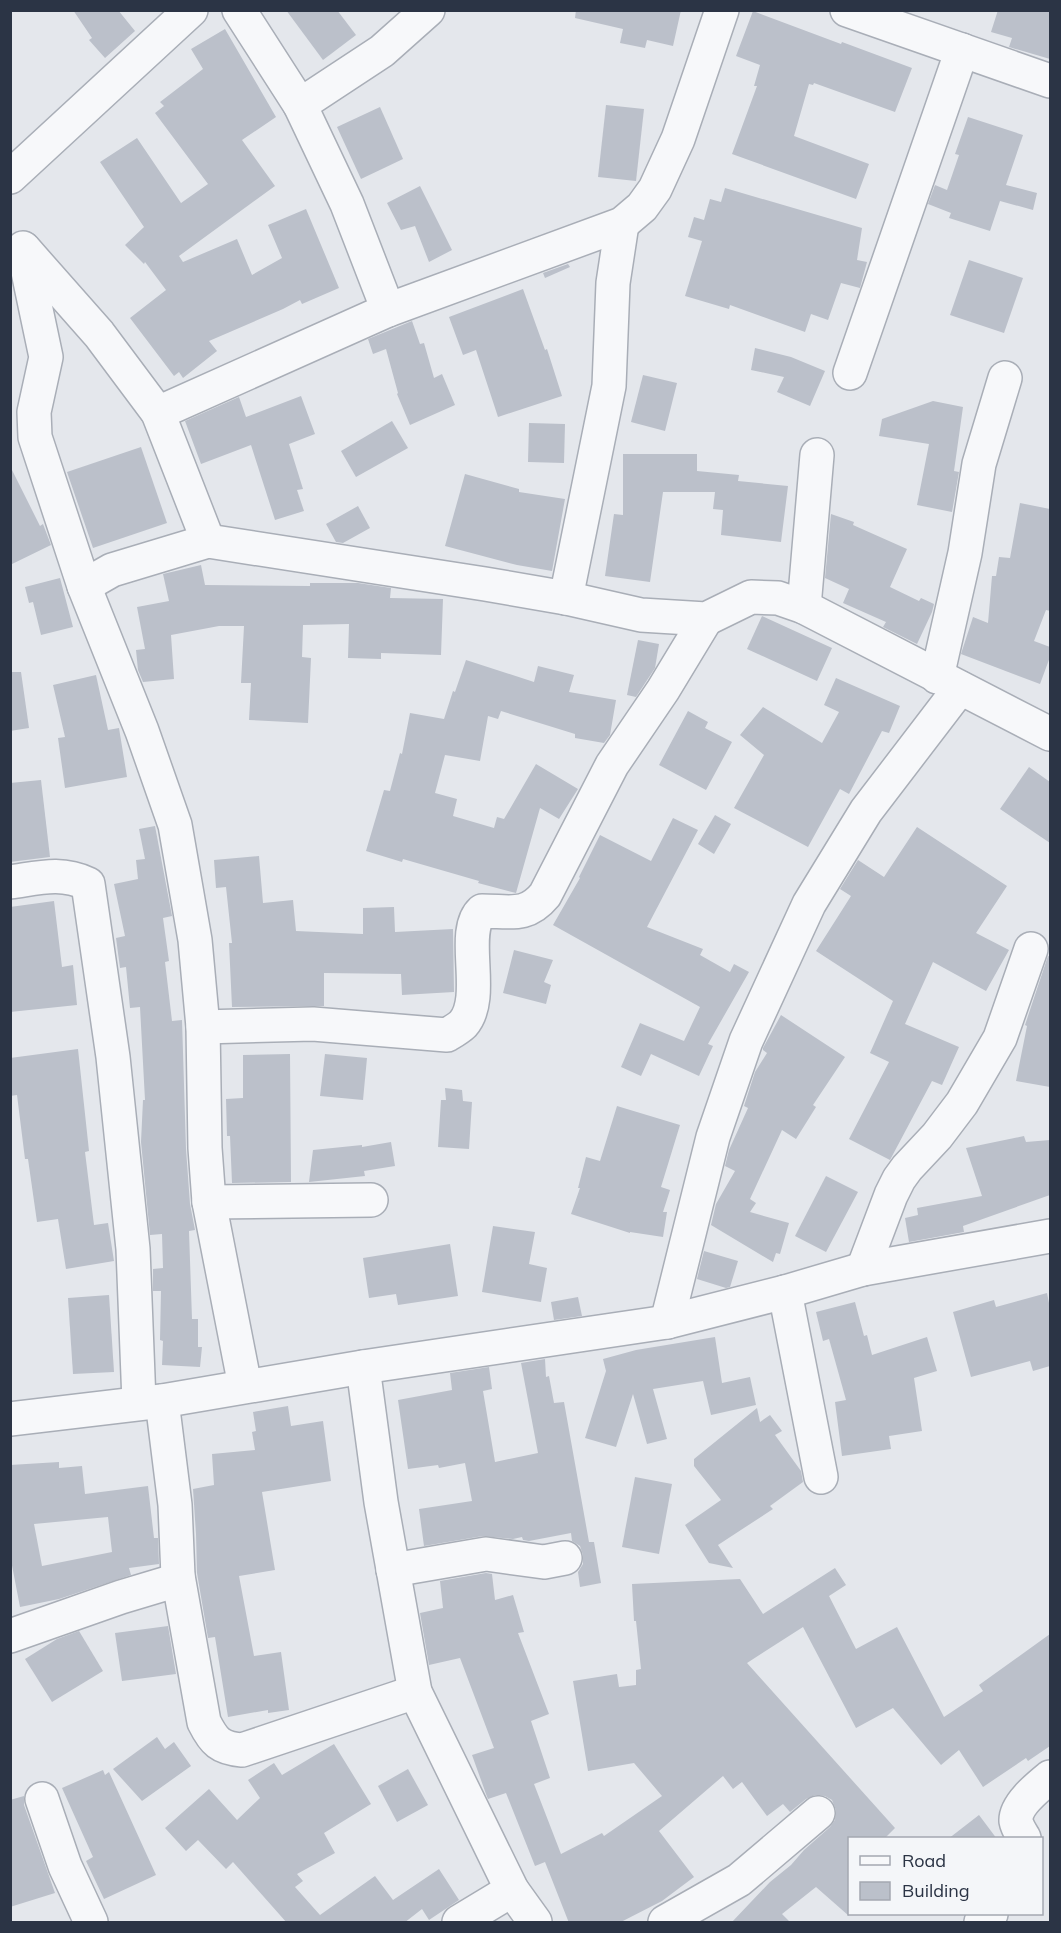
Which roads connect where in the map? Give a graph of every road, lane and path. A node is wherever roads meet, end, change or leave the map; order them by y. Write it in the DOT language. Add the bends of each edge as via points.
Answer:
graph roads {
  1 [pos="191,10"];
  2 [pos="238,10"];
  3 [pos="428,10"];
  4 [pos="722,10"];
  5 [pos="852,11"];
  6 [pos="962,50"];
  7 [pos="1050,81"];
  8 [pos="300,105"];
  9 [pos="10,177"];
  10 [pos="622,224"];
  11 [pos="17,242"];
  12 [pos="388,310"];
  13 [pos="850,373"];
  14 [pos="1005,378"];
  15 [pos="158,413"];
  16 [pos="817,455"];
  17 [pos="208,541"];
  18 [pos="84,586"];
  19 [pos="566,598"];
  20 [pos="804,607"];
  21 [pos="706,619"];
  22 [pos="948,682"];
  23 [pos="1050,734"];
  24 [pos="10,882"];
  25 [pos="1031,949"];
  26 [pos="203,1027"];
  27 [pos="371,1200"];
  28 [pos="209,1202"];
  29 [pos="1050,1236"];
  30 [pos="863,1269"];
  31 [pos="785,1292"];
  32 [pos="667,1322"];
  33 [pos="363,1367"];
  34 [pos="245,1386"];
  35 [pos="150,1402"];
  36 [pos="10,1419"];
  37 [pos="821,1477"];
  38 [pos="565,1558"];
  39 [pos="393,1570"];
  40 [pos="178,1576"];
  41 [pos="10,1635"];
  42 [pos="415,1692"];
  43 [pos="1050,1777"];
  44 [pos="42,1799"];
  45 [pos="818,1813"];
  46 [pos="1023,1837"];
  47 [pos="513,1890"];
  48 [pos="92,1923"];
  49 [pos="459,1923"];
  50 [pos="535,1923"];
  51 [pos="665,1923"];
  1 -- 9 [label="street"];
  2 -- 8 [label="street"];
  3 -- 8 [label="street" via="382,51"];
  4 -- 10 [label="street" via="678,139 655,189 646,203"];
  5 -- 6 [label="street"];
  6 -- 7 [label="street"];
  6 -- 13 [label="street"];
  8 -- 12 [label="street" via="347,204"];
  10 -- 12 [label="street"];
  10 -- 19 [label="street" via="613,283 609,386"];
  11 -- 15 [label="street" via="99,334"];
  11 -- 18 [label="street" via="46,357 34,412 35,437"];
  12 -- 15 [label="street"];
  14 -- 22 [label="street" via="979,464"];
  15 -- 17 [label="street"];
  16 -- 20 [label="street"];
  17 -- 18 [label="street" via="112,570"];
  17 -- 19 [label="street"];
  18 -- 26 [label="street" via="175,825 195,940"];
  19 -- 21 [label="street" via="641,615"];
  20 -- 21 [label="street" via="778,598 751,597"];
  20 -- 22 [label="street"];
  21 -- 26 [label="street" via="612,765 545,895 525,912 478,914 473,935 472,1005 463,1024 447,1035 313,1024"];
  22 -- 23 [label="street"];
  22 -- 32 [label="street" via="809,904 746,1041 717,1126"];
  24 -- 35 [label="street" via="60,875 88,884 113,1057"];
  25 -- 30 [label="street" via="1000,1038 962,1103 899,1179"];
  26 -- 28 [label="street"];
  27 -- 28 [label="street"];
  28 -- 34 [label="street"];
  29 -- 30 [label="street"];
  30 -- 31 [label="street"];
  31 -- 32 [label="street"];
  31 -- 37 [label="street"];
  32 -- 33 [label="street"];
  33 -- 34 [label="street"];
  33 -- 39 [label="street"];
  34 -- 35 [label="street"];
  35 -- 36 [label="street"];
  35 -- 40 [label="street" via="175,1505"];
  38 -- 39 [label="street" via="544,1562 486,1554"];
  39 -- 42 [label="street"];
  40 -- 41 [label="street" via="171,1582"];
  40 -- 42 [label="street" via="204,1722 210,1735 226,1749 242,1750"];
  42 -- 47 [label="street"];
  43 -- 46 [label="street" via="1033,1790 1016,1815"];
  44 -- 48 [label="street" via="65,1866"];
  45 -- 51 [label="street" via="739,1880"];
  47 -- 49 [label="street"];
  47 -- 50 [label="street"];
}
